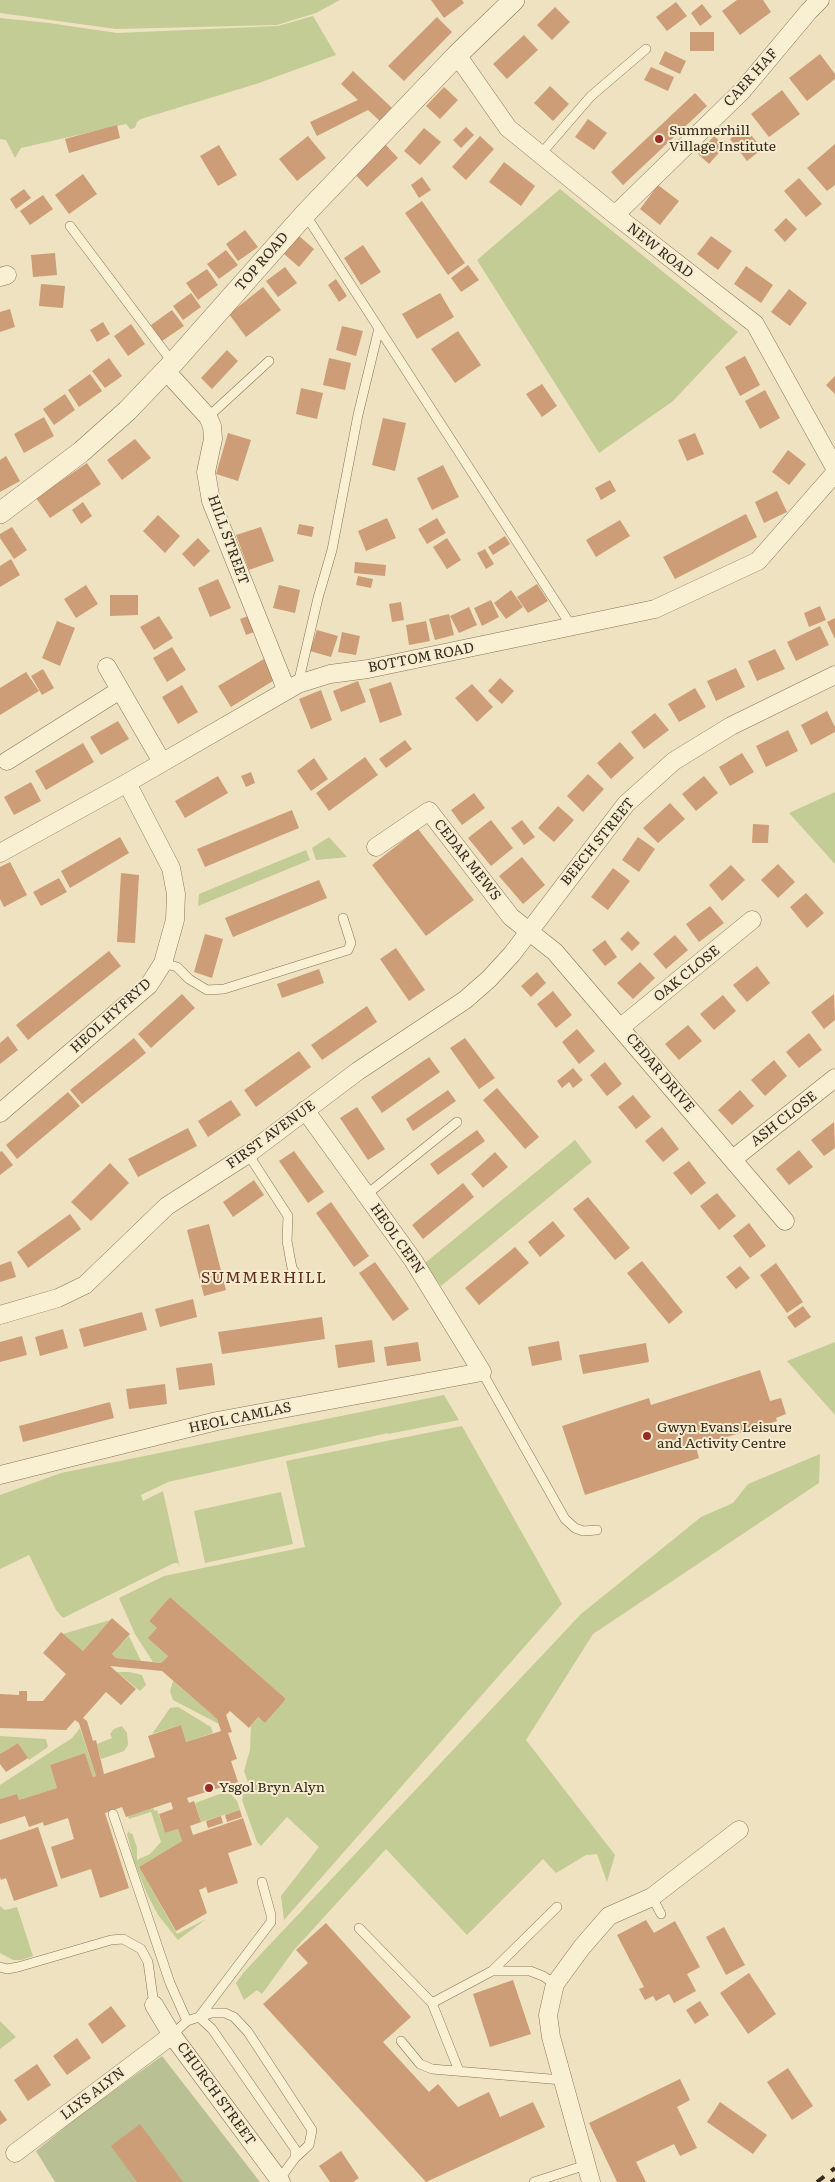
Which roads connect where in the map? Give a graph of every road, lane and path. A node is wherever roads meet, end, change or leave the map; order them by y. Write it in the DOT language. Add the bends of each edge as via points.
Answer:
graph roads {
  1 [pos="514,0"];
  2 [pos="820,0"];
  3 [pos="646,49"];
  4 [pos="457,55"];
  5 [pos="540,155"];
  6 [pos="305,214"];
  7 [pos="615,215"];
  8 [pos="70,226"];
  9 [pos="379,328"];
  10 [pos="269,362"];
  11 [pos="170,367"];
  12 [pos="208,417"];
  13 [pos="835,468"];
  14 [pos="835,473"];
  15 [pos="0,513"];
  16 [pos="572,627"];
  17 [pos="107,666"];
  18 [pos="835,675"];
  19 [pos="292,686"];
  20 [pos="120,690"];
  21 [pos="7,761"];
  22 [pos="162,762"];
  23 [pos="127,783"];
  24 [pos="376,847"];
  25 [pos="0,853"];
  26 [pos="344,918"];
  27 [pos="752,920"];
  28 [pos="529,932"];
  29 [pos="163,963"];
  30 [pos="621,1027"];
  31 [pos="835,1078"];
  32 [pos="305,1110"];
  33 [pos="0,1113"];
  34 [pos="457,1122"];
  35 [pos="248,1154"];
  36 [pos="733,1159"];
  37 [pos="366,1195"];
  38 [pos="785,1221"];
  39 [pos="299,1278"];
  40 [pos="0,1315"];
  41 [pos="482,1372"];
  42 [pos="0,1475"];
  43 [pos="597,1530"];
  44 [pos="113,1814"];
  45 [pos="739,1830"];
  46 [pos="262,1882"];
  47 [pos="652,1897"];
  48 [pos="557,1908"];
  49 [pos="660,1914"];
  50 [pos="359,1928"];
  51 [pos="0,1967"];
  52 [pos="492,1971"];
  53 [pos="555,1984"];
  54 [pos="432,2003"];
  55 [pos="154,2005"];
  56 [pos="199,2017"];
  57 [pos="187,2021"];
  58 [pos="172,2035"];
  59 [pos="401,2041"];
  60 [pos="459,2071"];
  61 [pos="562,2080"];
  62 [pos="15,2153"];
  63 [pos="295,2158"];
  64 [pos="588,2174"];
  65 [pos="280,2181"];
  66 [pos="534,2182"];
  1 -- 4 [label="street, TOP ROAD"];
  2 -- 7 [label="street, CAER HAF" via="742,90"];
  3 -- 5 [label="lane" via="591,96"];
  4 -- 5 [label="street, NEW ROAD" via="508,128"];
  4 -- 6 [label="street, TOP ROAD"];
  5 -- 7 [label="street, NEW ROAD"];
  6 -- 9 [label="lane"];
  6 -- 11 [label="street, TOP ROAD"];
  7 -- 13 [label="street, NEW ROAD" via="756,324"];
  8 -- 11 [label="lane"];
  9 -- 16 [label="lane"];
  9 -- 19 [label="lane" via="358,415 332,550"];
  10 -- 12 [label="lane"];
  11 -- 12 [label="street"];
  11 -- 15 [label="street, TOP ROAD" via="127,412 81,452"];
  12 -- 19 [label="street, HILL STREET" via="213,439 206,472 211,501"];
  14 -- 16 [label="street, BOTTOM ROAD" via="758,561 655,609"];
  16 -- 19 [label="street, BOTTOM ROAD" via="330,674"];
  17 -- 20 [label="street"];
  18 -- 28 [label="street, BEECH STREET" via="730,726 674,761 626,804"];
  19 -- 22 [label="street, BOTTOM ROAD"];
  20 -- 21 [label="street"];
  20 -- 22 [label="street"];
  22 -- 23 [label="street, BOTTOM ROAD"];
  23 -- 25 [label="street, BOTTOM ROAD"];
  23 -- 29 [label="street, HEOL HYFRYD" via="170,868 176,894 176,920"];
  24 -- 28 [label="street, CEDAR MEWS" via="429,811 511,918"];
  26 -- 29 [label="lane" via="352,943 348,950 224,988 207,990 177,968"];
  27 -- 30 [label="street, OAK CLOSE"];
  28 -- 30 [label="street, CEDAR DRIVE" via="555,952"];
  28 -- 32 [label="street, FIRST AVENUE" via="489,980 465,1000"];
  29 -- 33 [label="street, HEOL HYFRYD" via="149,985"];
  30 -- 36 [label="street, CEDAR DRIVE"];
  31 -- 36 [label="street, ASH CLOSE"];
  32 -- 35 [label="street, FIRST AVENUE"];
  32 -- 37 [label="street, HEOL CEFN"];
  34 -- 37 [label="lane"];
  35 -- 39 [label="lane" via="288,1216 290,1259"];
  35 -- 40 [label="street, FIRST AVENUE" via="168,1206 85,1284 58,1298"];
  36 -- 38 [label="street, CEDAR DRIVE"];
  37 -- 41 [label="street, HEOL CEFN" via="413,1260"];
  41 -- 42 [label="street, HEOL CAMLAS" via="217,1421"];
  41 -- 43 [label="lane" via="565,1519 583,1531"];
  44 -- 57 [label="lane" via="170,1983"];
  45 -- 47 [label="street"];
  46 -- 56 [label="lane" via="271,1922"];
  47 -- 49 [label="lane"];
  47 -- 53 [label="street" via="605,1920"];
  48 -- 52 [label="lane"];
  50 -- 54 [label="lane"];
  51 -- 55 [label="lane" via="18,1968 123,1939 140,1949 148,1962"];
  52 -- 53 [label="lane" via="530,1971"];
  52 -- 54 [label="lane"];
  53 -- 61 [label="street" via="549,2021"];
  54 -- 60 [label="lane"];
  55 -- 58 [label="street, CHURCH STREET"];
  56 -- 57 [label="lane"];
  56 -- 63 [label="lane" via="212,2029 294,2146"];
  56 -- 63 [label="lane" via="225,2013 234,2017 248,2032 312,2130 309,2145"];
  57 -- 58 [label="lane"];
  58 -- 62 [label="street, LLYS ALYN"];
  58 -- 65 [label="street, CHURCH STREET"];
  59 -- 60 [label="lane" via="424,2066"];
  60 -- 61 [label="lane"];
  61 -- 64 [label="street"];
  63 -- 65 [label="lane"];
  64 -- 66 [label="lane"];
}
